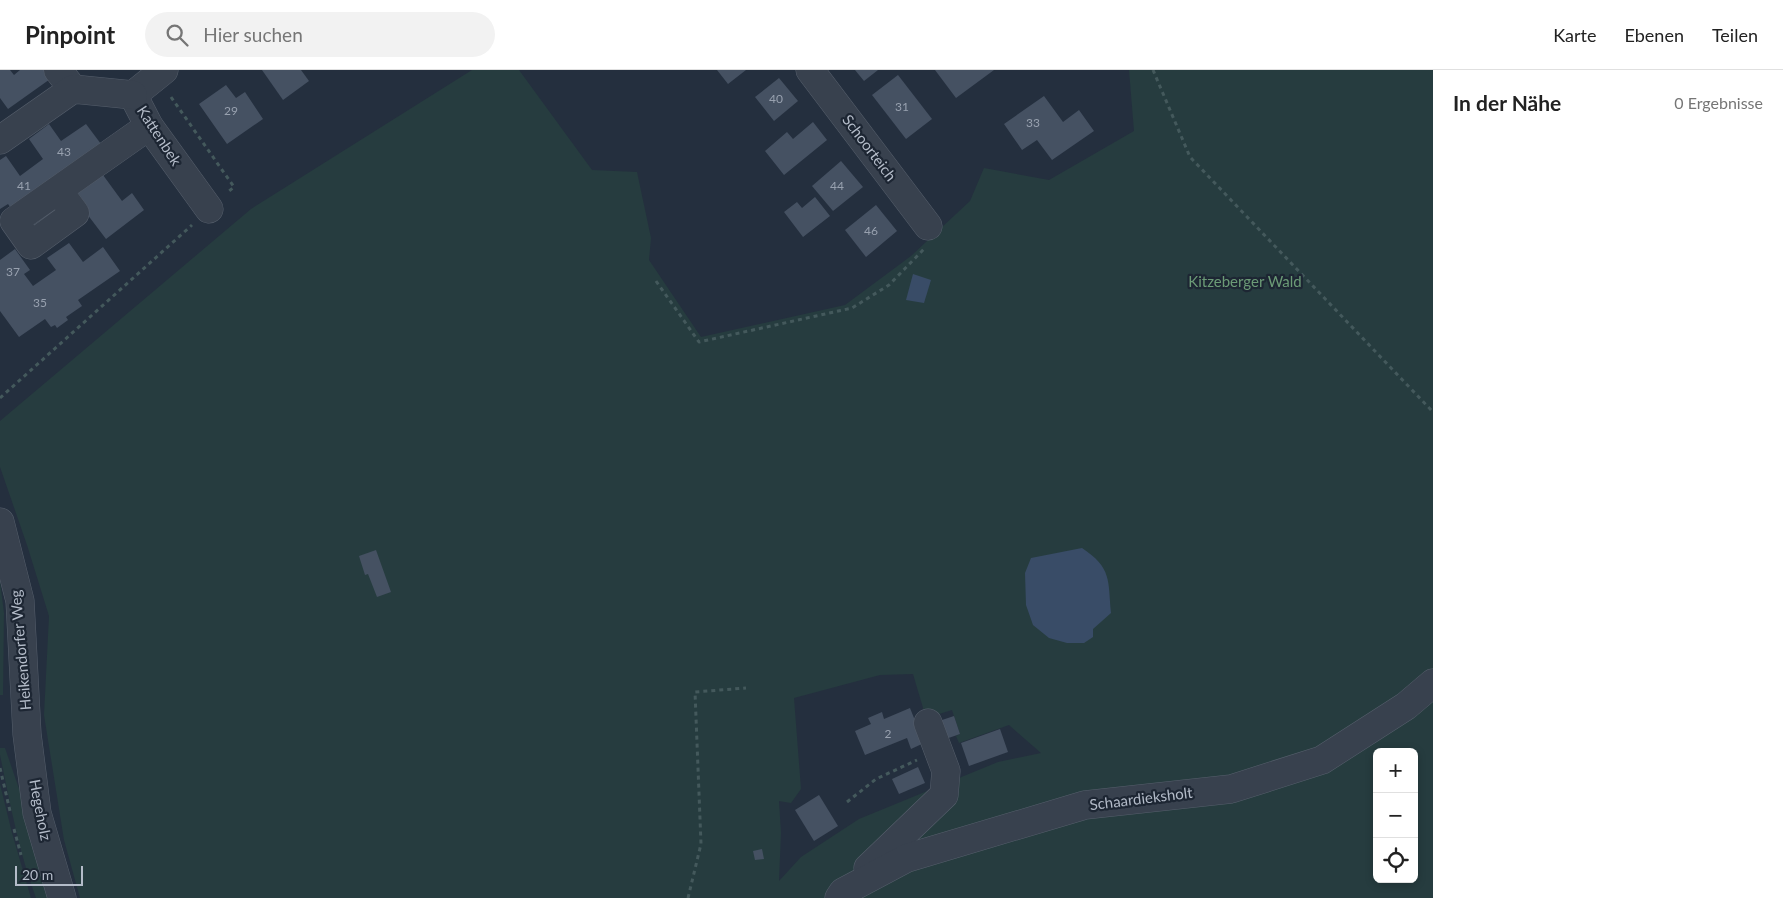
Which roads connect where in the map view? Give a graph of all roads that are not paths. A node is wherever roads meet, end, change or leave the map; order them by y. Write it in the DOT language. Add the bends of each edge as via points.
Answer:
graph roads {
  1 [pos="810,70"];
  2 [pos="160,73"];
  3 [pos="66,80"];
  4 [pos="133,95"];
  5 [pos="149,126"];
  6 [pos="0,140"];
  7 [pos="58,190"];
  8 [pos="209,209"];
  9 [pos="928,226"];
  10 [pos="1,529"];
  11 [pos="1433,683"];
  12 [pos="27,720"];
  13 [pos="928,723"];
  14 [pos="841,895"];
  15 [pos="62,898"];
  1 -- 9 [label="street, Schoorteich"];
  2 -- 4 [label="street, Kattenbek"];
  3 -- 4 [label="street"];
  3 -- 6 [label="street"];
  4 -- 5 [label="street, Kattenbek"];
  5 -- 7 [label="street"];
  5 -- 8 [label="street, Kattenbek"];
  10 -- 12 [label="street, Heikendorfer Weg" via="20,601"];
  11 -- 14 [label="street, Schaardieksholt" via="1406,706 1322,760 1231,788 1084,805 907,858"];
  12 -- 15 [label="street, Hegeholz" via="37,813"];
  13 -- 14 [label="street" via="946,771 944,795"];
}
